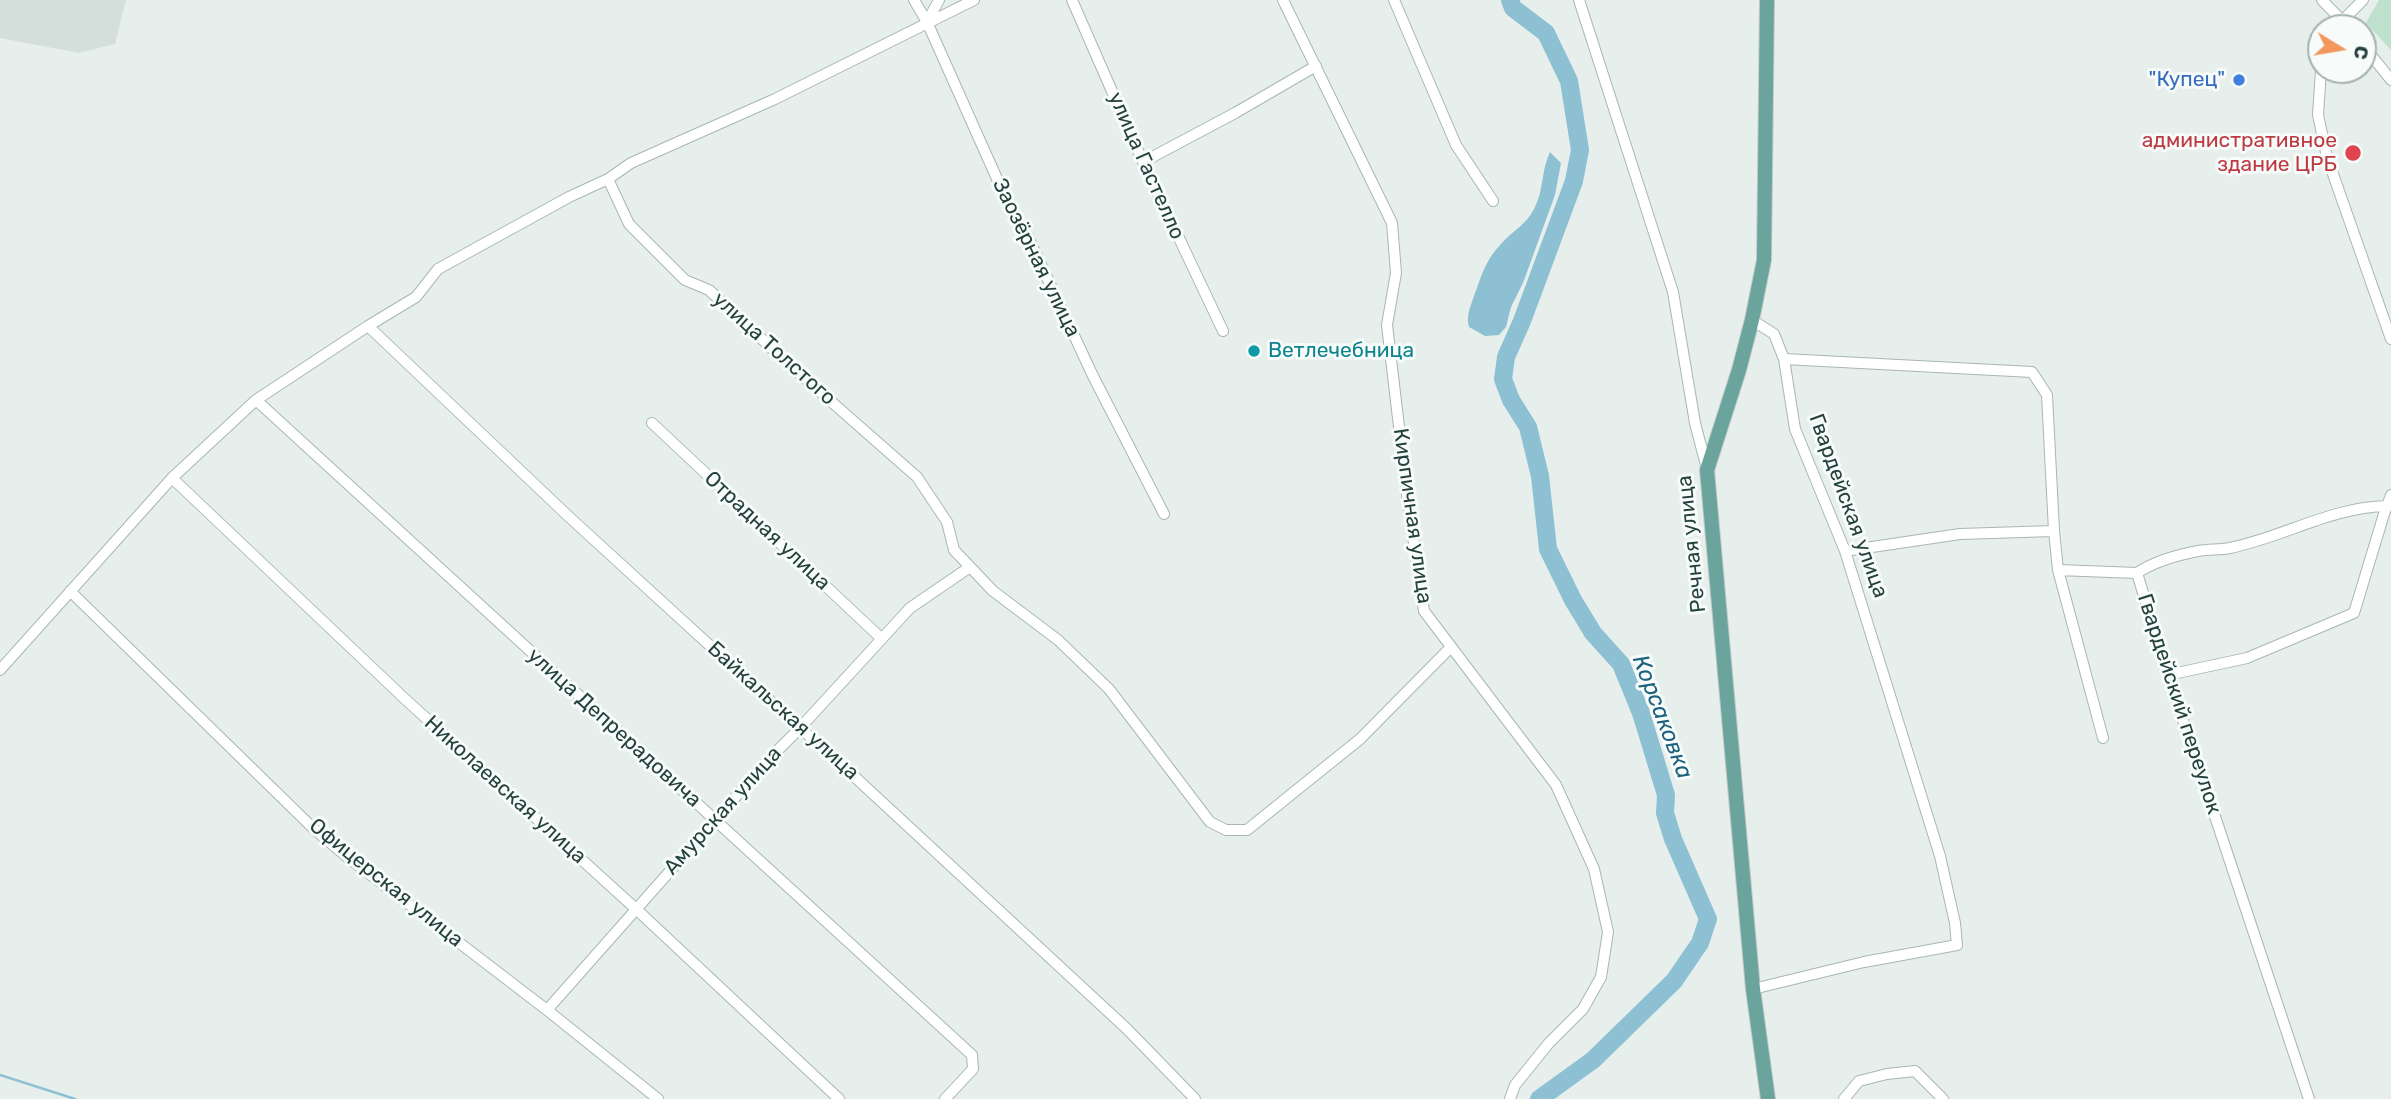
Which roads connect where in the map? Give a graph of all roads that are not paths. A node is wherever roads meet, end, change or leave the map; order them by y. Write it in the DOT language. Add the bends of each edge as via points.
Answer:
graph roads {
  1 [pos="914,0"];
  2 [pos="939,0"];
  3 [pos="974,0"];
  4 [pos="1072,0"];
  5 [pos="1283,0"];
  6 [pos="1394,0"];
  7 [pos="1579,0"];
  8 [pos="1767,0"];
  9 [pos="2322,0"];
  10 [pos="2363,0"];
  11 [pos="2334,14"];
  12 [pos="2352,14"];
  13 [pos="927,22"];
  14 [pos="2377,62"];
  15 [pos="1316,66"];
  16 [pos="2391,80"];
  17 [pos="2320,84"];
  18 [pos="1143,162"];
  19 [pos="608,179"];
  20 [pos="1493,201"];
  21 [pos="1752,320"];
  22 [pos="368,326"];
  23 [pos="1223,331"];
  24 [pos="2391,339"];
  25 [pos="1784,359"];
  26 [pos="256,400"];
  27 [pos="652,423"];
  28 [pos="1707,470"];
  29 [pos="172,478"];
  30 [pos="2389,500"];
  31 [pos="1164,514"];
  32 [pos="2054,531"];
  33 [pos="1845,551"];
  34 [pos="970,567"];
  35 [pos="2058,570"];
  36 [pos="2137,573"];
  37 [pos="70,591"];
  38 [pos="882,639"];
  39 [pos="1451,647"];
  40 [pos="0,670"];
  41 [pos="2168,675"];
  42 [pos="800,728"];
  43 [pos="2103,738"];
  44 [pos="716,821"];
  45 [pos="636,909"];
  46 [pos="1753,989"];
  47 [pos="547,1010"];
  48 [pos="658,1099"];
  49 [pos="839,1099"];
  50 [pos="945,1099"];
  51 [pos="1195,1099"];
  52 [pos="1510,1099"];
  53 [pos="1768,1099"];
  54 [pos="1844,1099"];
  55 [pos="1943,1099"];
  56 [pos="2309,1099"];
  1 -- 13 [label="street, Заозёрная улица"];
  2 -- 13 [label="street"];
  3 -- 13 [label="street"];
  4 -- 18 [label="street, улица Гастелло"];
  5 -- 15 [label="street, Кирпичная улица"];
  6 -- 20 [label="street" via="1456,145"];
  7 -- 28 [label="street, Речная улица" via="1673,292"];
  8 -- 21 [label="main road" via="1764,260"];
  9 -- 11 [label="street"];
  10 -- 12 [label="street"];
  13 -- 19 [label="street" via="775,99 631,163"];
  13 -- 31 [label="street, Заозёрная улица" via="1015,219"];
  14 -- 16 [label="street"];
  15 -- 18 [label="street"];
  15 -- 39 [label="street, Кирпичная улица" via="1392,223 1396,273 1387,325 1408,503 1424,611"];
  17 -- 24 [label="street" via="2318,114 2327,157"];
  18 -- 23 [label="street, улица Гастелло"];
  19 -- 22 [label="street" via="438,269 416,297"];
  19 -- 34 [label="street, улица Толстого" via="629,224 685,280 709,290 917,477 947,522 954,550"];
  21 -- 25 [label="street, Гвардейская улица" via="1774,334"];
  21 -- 28 [label="main road"];
  22 -- 26 [label="street"];
  22 -- 42 [label="street, Байкальская улица"];
  25 -- 32 [label="street" via="2032,372 2047,395"];
  25 -- 33 [label="street, Гвардейская улица" via="1795,429"];
  26 -- 29 [label="street"];
  26 -- 44 [label="street, улица Депрерадовича"];
  27 -- 38 [label="street, Отрадная улица"];
  28 -- 46 [label="main road, Речная улица"];
  29 -- 37 [label="street"];
  29 -- 45 [label="street, Николаевская улица"];
  30 -- 36 [label="street" via="2337,512 2228,549 2151,564"];
  30 -- 41 [label="street" via="2354,613 2247,658"];
  32 -- 33 [label="street" via="1960,534"];
  32 -- 35 [label="street"];
  33 -- 46 [label="street, Гвардейская улица" via="1940,856 1957,944"];
  34 -- 38 [label="street, Амурская улица" via="910,608"];
  34 -- 39 [label="street, улица Толстого" via="1109,689 1210,822 1226,830 1247,831 1360,738"];
  35 -- 36 [label="street, Гвардейский переулок"];
  35 -- 43 [label="street"];
  36 -- 41 [label="street, Гвардейский переулок"];
  37 -- 40 [label="street"];
  37 -- 47 [label="street, Офицерская улица" via="316,830"];
  38 -- 42 [label="street, Амурская улица"];
  39 -- 52 [label="street, Кирпичная улица" via="1556,785 1594,869 1608,932 1601,977 1583,1009 1532,1064"];
  41 -- 56 [label="street, Гвардейский переулок"];
  42 -- 44 [label="street, Амурская улица"];
  42 -- 51 [label="street, Байкальская улица" via="1127,1029"];
  44 -- 45 [label="street, Амурская улица"];
  44 -- 50 [label="street, улица Депрерадовича" via="972,1055 973,1069"];
  45 -- 47 [label="street, Амурская улица"];
  45 -- 49 [label="street, Николаевская улица"];
  46 -- 53 [label="main road, Речная улица"];
  47 -- 48 [label="street, Офицерская улица"];
  54 -- 55 [label="street" via="1859,1081 1915,1071"];
}
